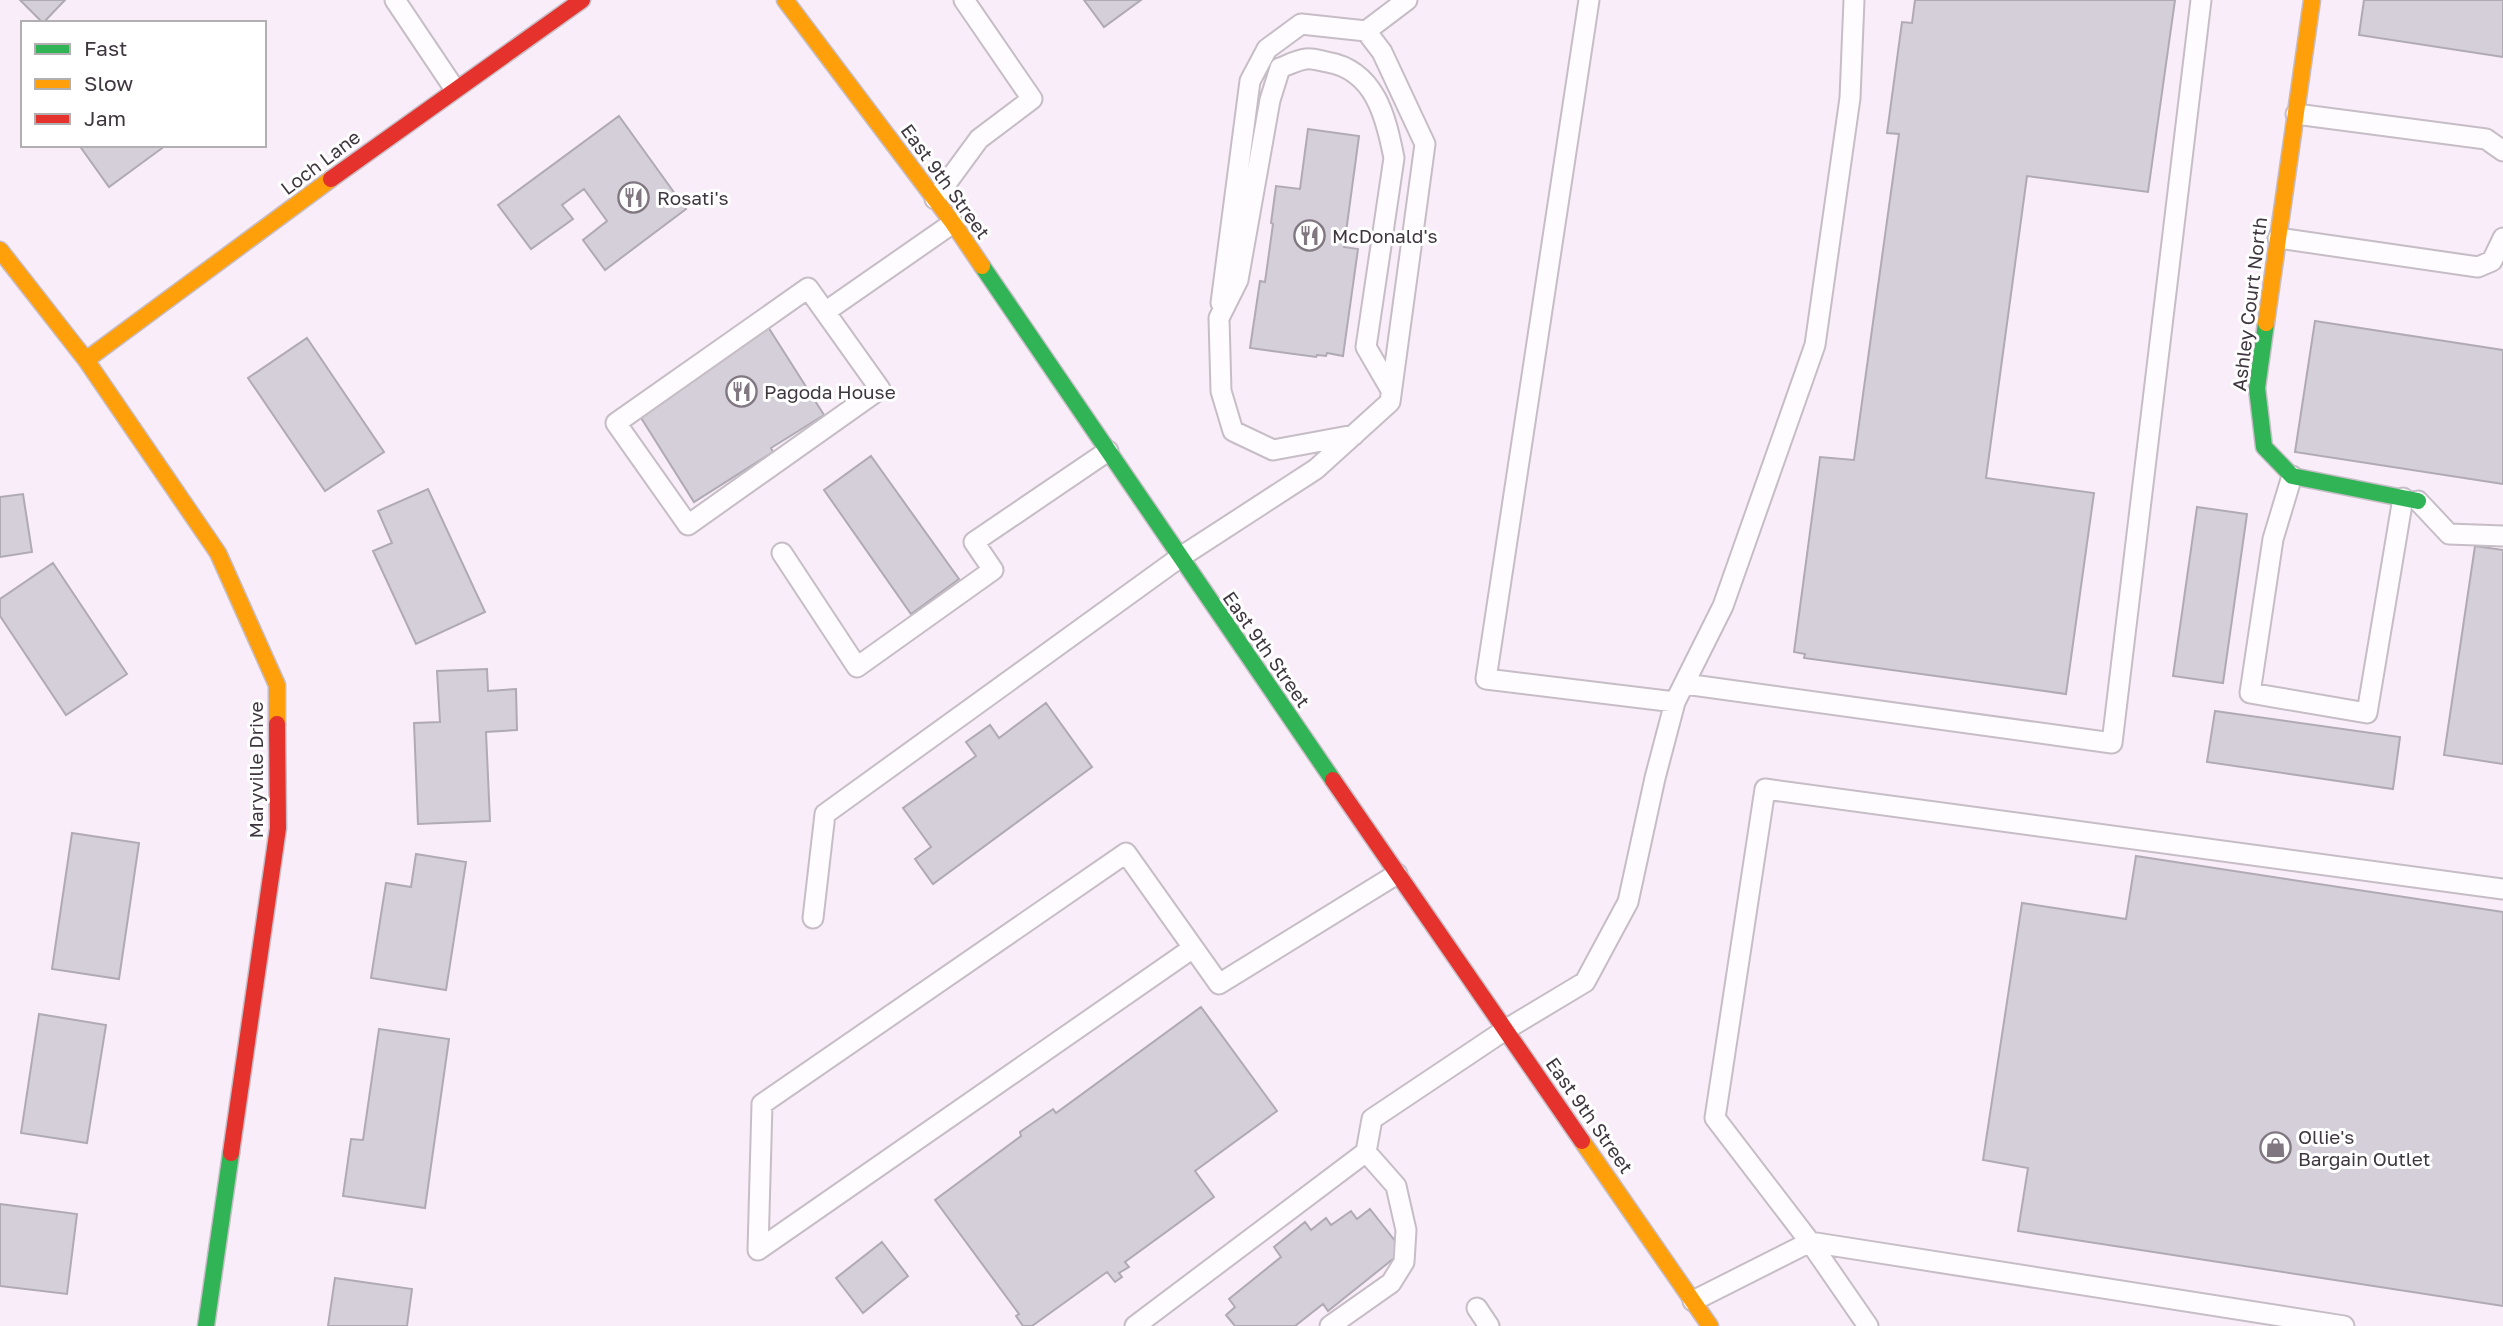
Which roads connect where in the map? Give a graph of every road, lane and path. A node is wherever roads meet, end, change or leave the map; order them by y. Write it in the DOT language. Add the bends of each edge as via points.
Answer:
graph roads {
  1 [pos="395,0"];
  2 [pos="582,0"];
  3 [pos="785,0"];
  4 [pos="964,0"];
  5 [pos="1407,0"];
  6 [pos="1589,0"];
  7 [pos="1854,0"];
  8 [pos="2201,0"];
  9 [pos="2312,0"];
  10 [pos="1366,31"];
  11 [pos="454,88"];
  12 [pos="2296,114"];
  13 [pos="2503,151"];
  14 [pos="935,199"];
  15 [pos="953,223"];
  16 [pos="2278,238"];
  17 [pos="2503,238"];
  18 [pos="0,250"];
  19 [pos="825,312"];
  20 [pos="1219,318"];
  21 [pos="86,360"];
  22 [pos="1391,390"];
  23 [pos="1354,435"];
  24 [pos="1108,451"];
  25 [pos="2292,476"];
  26 [pos="2410,499"];
  27 [pos="2503,536"];
  28 [pos="782,553"];
  29 [pos="1179,558"];
  30 [pos="1685,684"];
  31 [pos="1675,702"];
  32 [pos="1397,874"];
  33 [pos="2503,889"];
  34 [pos="813,918"];
  35 [pos="1193,948"];
  36 [pos="1505,1030"];
  37 [pos="1366,1152"];
  38 [pos="1810,1242"];
  39 [pos="1693,1301"];
  40 [pos="1477,1308"];
  41 [pos="206,1326"];
  42 [pos="1135,1326"];
  43 [pos="1330,1326"];
  44 [pos="1489,1326"];
  45 [pos="1710,1326"];
  46 [pos="1868,1326"];
  47 [pos="2344,1326"];
  1 -- 11 [label="lane"];
  2 -- 11 [label="street, Loch Lane"];
  3 -- 14 [label="street, East 9th Street"];
  4 -- 14 [label="lane" via="1032,99 979,139"];
  5 -- 10 [label="lane"];
  6 -- 31 [label="lane" via="1486,679"];
  7 -- 30 [label="lane" via="1850,98 1815,345 1723,606"];
  8 -- 30 [label="lane" via="2112,743"];
  9 -- 12 [label="street, Ashley Court North"];
  10 -- 20 [label="lane" via="1301,24 1267,49 1250,81"];
  10 -- 22 [label="lane" via="1382,52 1425,144"];
  11 -- 21 [label="street, Loch Lane"];
  12 -- 13 [label="lane" via="2486,139"];
  12 -- 16 [label="street, Ashley Court North"];
  14 -- 15 [label="street, East 9th Street"];
  15 -- 19 [label="lane"];
  15 -- 24 [label="street, East 9th Street"];
  16 -- 17 [label="lane" via="2478,267 2492,261"];
  16 -- 25 [label="street, Ashley Court North" via="2257,388 2264,447"];
  18 -- 21 [label="street, Maryville Drive"];
  19 -- 19 [label="lane" via="808,288 616,423 688,525 880,389"];
  20 -- 22 [label="lane" via="1238,280 1270,100 1280,68 1307,58 1335,63 1362,77 1377,99 1394,158 1366,347"];
  20 -- 23 [label="lane" via="1221,391 1233,431 1273,450"];
  21 -- 41 [label="street, Maryville Drive" via="218,554 277,685 278,828"];
  22 -- 23 [label="lane" via="1390,402"];
  23 -- 29 [label="lane" via="1316,469"];
  24 -- 28 [label="lane" via="974,542 993,570 858,667"];
  24 -- 29 [label="street, East 9th Street"];
  25 -- 26 [label="street"];
  25 -- 26 [label="lane" via="2273,539 2250,693 2367,713"];
  26 -- 27 [label="lane" via="2449,534"];
  29 -- 32 [label="street, East 9th Street"];
  29 -- 34 [label="lane" via="825,814"];
  30 -- 31 [label="lane"];
  31 -- 36 [label="lane" via="1628,902 1585,982"];
  32 -- 35 [label="lane" via="1219,984"];
  32 -- 36 [label="street, East 9th Street"];
  33 -- 38 [label="lane" via="1765,789 1715,1118"];
  35 -- 35 [label="lane" via="758,1251 762,1104 1126,853"];
  36 -- 37 [label="lane" via="1372,1119"];
  36 -- 39 [label="street, East 9th Street"];
  37 -- 42 [label="lane"];
  37 -- 43 [label="lane" via="1396,1186 1406,1230 1404,1262 1391,1283"];
  38 -- 39 [label="lane"];
  38 -- 46 [label="lane"];
  38 -- 47 [label="lane"];
  39 -- 45 [label="street, East 9th Street"];
  40 -- 44 [label="lane"];
}
